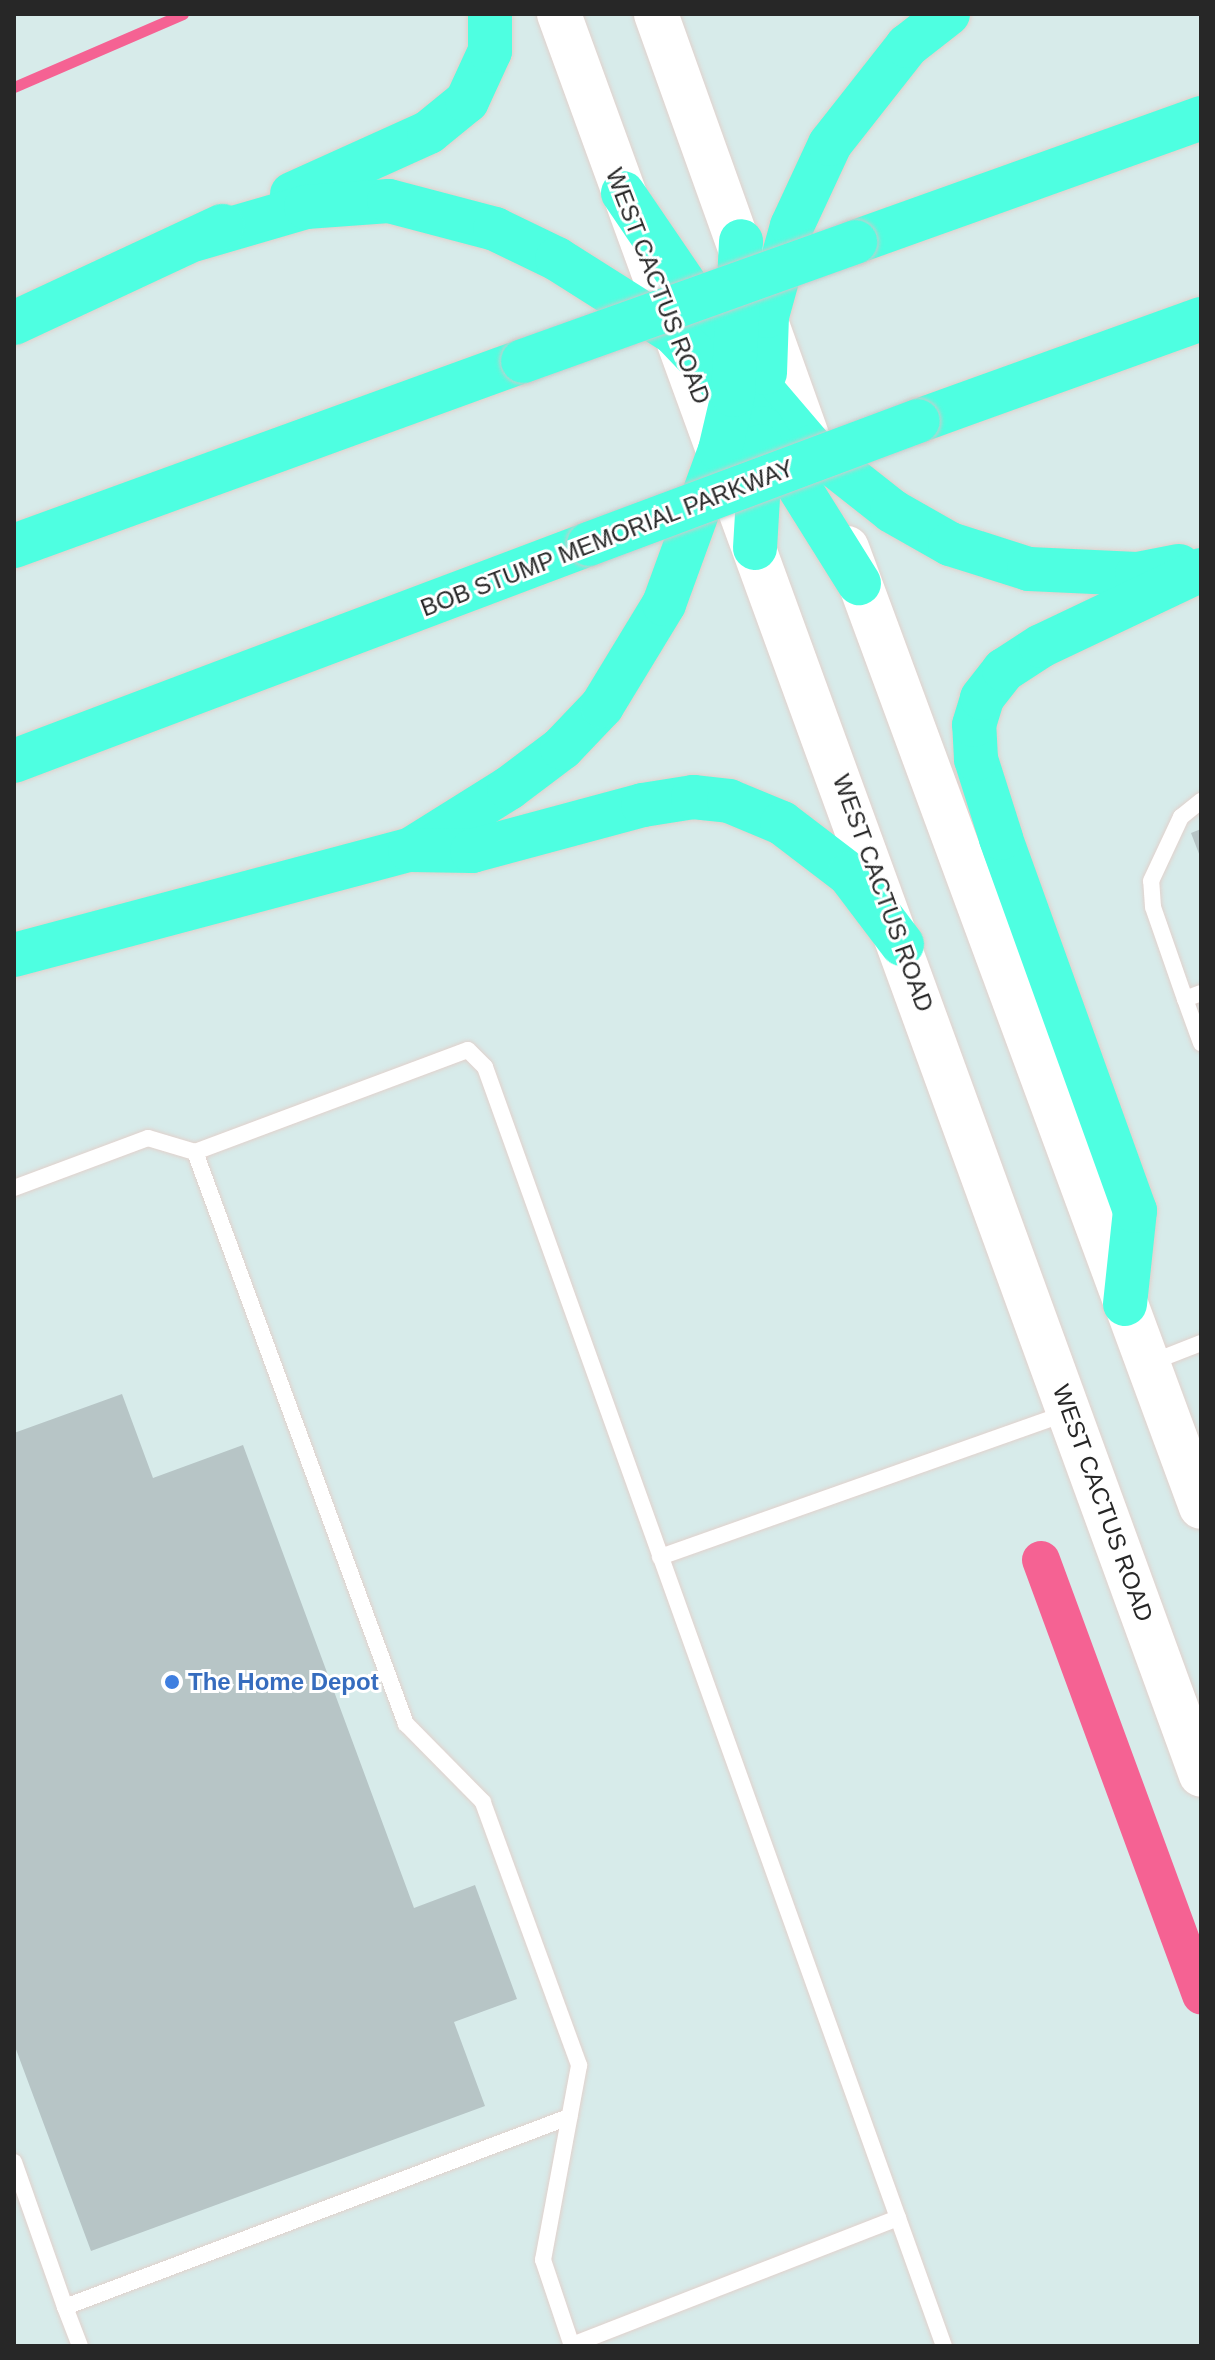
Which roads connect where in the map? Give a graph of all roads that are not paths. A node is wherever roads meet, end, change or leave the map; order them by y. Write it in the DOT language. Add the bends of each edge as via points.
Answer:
graph roads {
  1 [pos="490,14"];
  2 [pos="559,14"];
  3 [pos="656,14"];
  4 [pos="948,14"];
  5 [pos="1201,118"];
  6 [pos="623,193"];
  7 [pos="196,239"];
  8 [pos="741,241"];
  9 [pos="767,316"];
  10 [pos="1201,319"];
  11 [pos="14,323"];
  12 [pos="674,333"];
  13 [pos="749,393"];
  14 [pos="811,447"];
  15 [pos="720,450"];
  16 [pos="14,546"];
  17 [pos="755,548"];
  18 [pos="1201,562"];
  19 [pos="1201,570"];
  20 [pos="859,583"];
  21 [pos="14,761"];
  22 [pos="1201,801"];
  23 [pos="410,850"];
  24 [pos="902,944"];
  25 [pos="14,955"];
  26 [pos="1193,996"];
  27 [pos="1201,1043"];
  28 [pos="195,1152"];
  29 [pos="14,1188"];
  30 [pos="1125,1304"];
  31 [pos="1201,1343"];
  32 [pos="1147,1364"];
  33 [pos="1070,1412"];
  34 [pos="1201,1507"];
  35 [pos="660,1557"];
  36 [pos="1201,1775"];
  37 [pos="569,2117"];
  38 [pos="14,2162"];
  39 [pos="898,2218"];
  40 [pos="65,2307"];
  41 [pos="80,2346"];
  42 [pos="572,2346"];
  43 [pos="944,2346"];
  1 -- 7 [label="highway" via="490,51 480,81 467,101 429,132"];
  2 -- 6 [label="main road, WEST CACTUS ROAD"];
  3 -- 8 [label="main road"];
  4 -- 9 [label="highway" via="907,46 830,144 792,226"];
  5 -- 16 [label="highway, bridge"];
  6 -- 12 [label="main road, WEST CACTUS ROAD"];
  6 -- 13 [label="highway"];
  7 -- 11 [label="highway"];
  7 -- 12 [label="highway" via="330,204 389,201 425,208 495,229 557,259"];
  8 -- 9 [label="main road"];
  8 -- 13 [label="highway"];
  9 -- 13 [label="highway"];
  9 -- 14 [label="main road"];
  10 -- 21 [label="highway, BOB STUMP MEMORIAL PARKWAY, bridge"];
  12 -- 13 [label="highway"];
  12 -- 15 [label="main road, WEST CACTUS ROAD"];
  13 -- 14 [label="highway"];
  13 -- 15 [label="highway"];
  13 -- 17 [label="highway"];
  13 -- 20 [label="highway"];
  14 -- 18 [label="highway" via="892,511 991,560 1083,574 1137,574"];
  14 -- 20 [label="main road"];
  15 -- 17 [label="main road, WEST CACTUS ROAD"];
  15 -- 23 [label="highway" via="664,604 602,706 562,748 509,788"];
  17 -- 24 [label="main road, WEST CACTUS ROAD"];
  19 -- 30 [label="highway" via="1041,646 1004,670 982,698 974,725 976,759 1001,838 1135,1211"];
  20 -- 30 [label="main road"];
  22 -- 26 [label="lane" via="1181,817 1151,881 1153,907"];
  23 -- 24 [label="highway" via="472,851 643,805 693,797 729,801 782,823 837,864"];
  23 -- 25 [label="highway"];
  24 -- 33 [label="main road, WEST CACTUS ROAD"];
  26 -- 27 [label="lane"];
  28 -- 29 [label="lane" via="148,1138"];
  28 -- 35 [label="lane" via="468,1050 485,1067"];
  28 -- 37 [label="lane" via="406,1724 483,1802 579,2065"];
  30 -- 32 [label="main road"];
  31 -- 32 [label="lane"];
  32 -- 34 [label="main road"];
  33 -- 35 [label="lane"];
  33 -- 36 [label="main road, WEST CACTUS ROAD"];
  35 -- 39 [label="lane"];
  37 -- 40 [label="lane"];
  37 -- 42 [label="lane" via="543,2260"];
  38 -- 40 [label="lane"];
  39 -- 42 [label="lane"];
  39 -- 43 [label="lane"];
  40 -- 41 [label="lane"];
}
